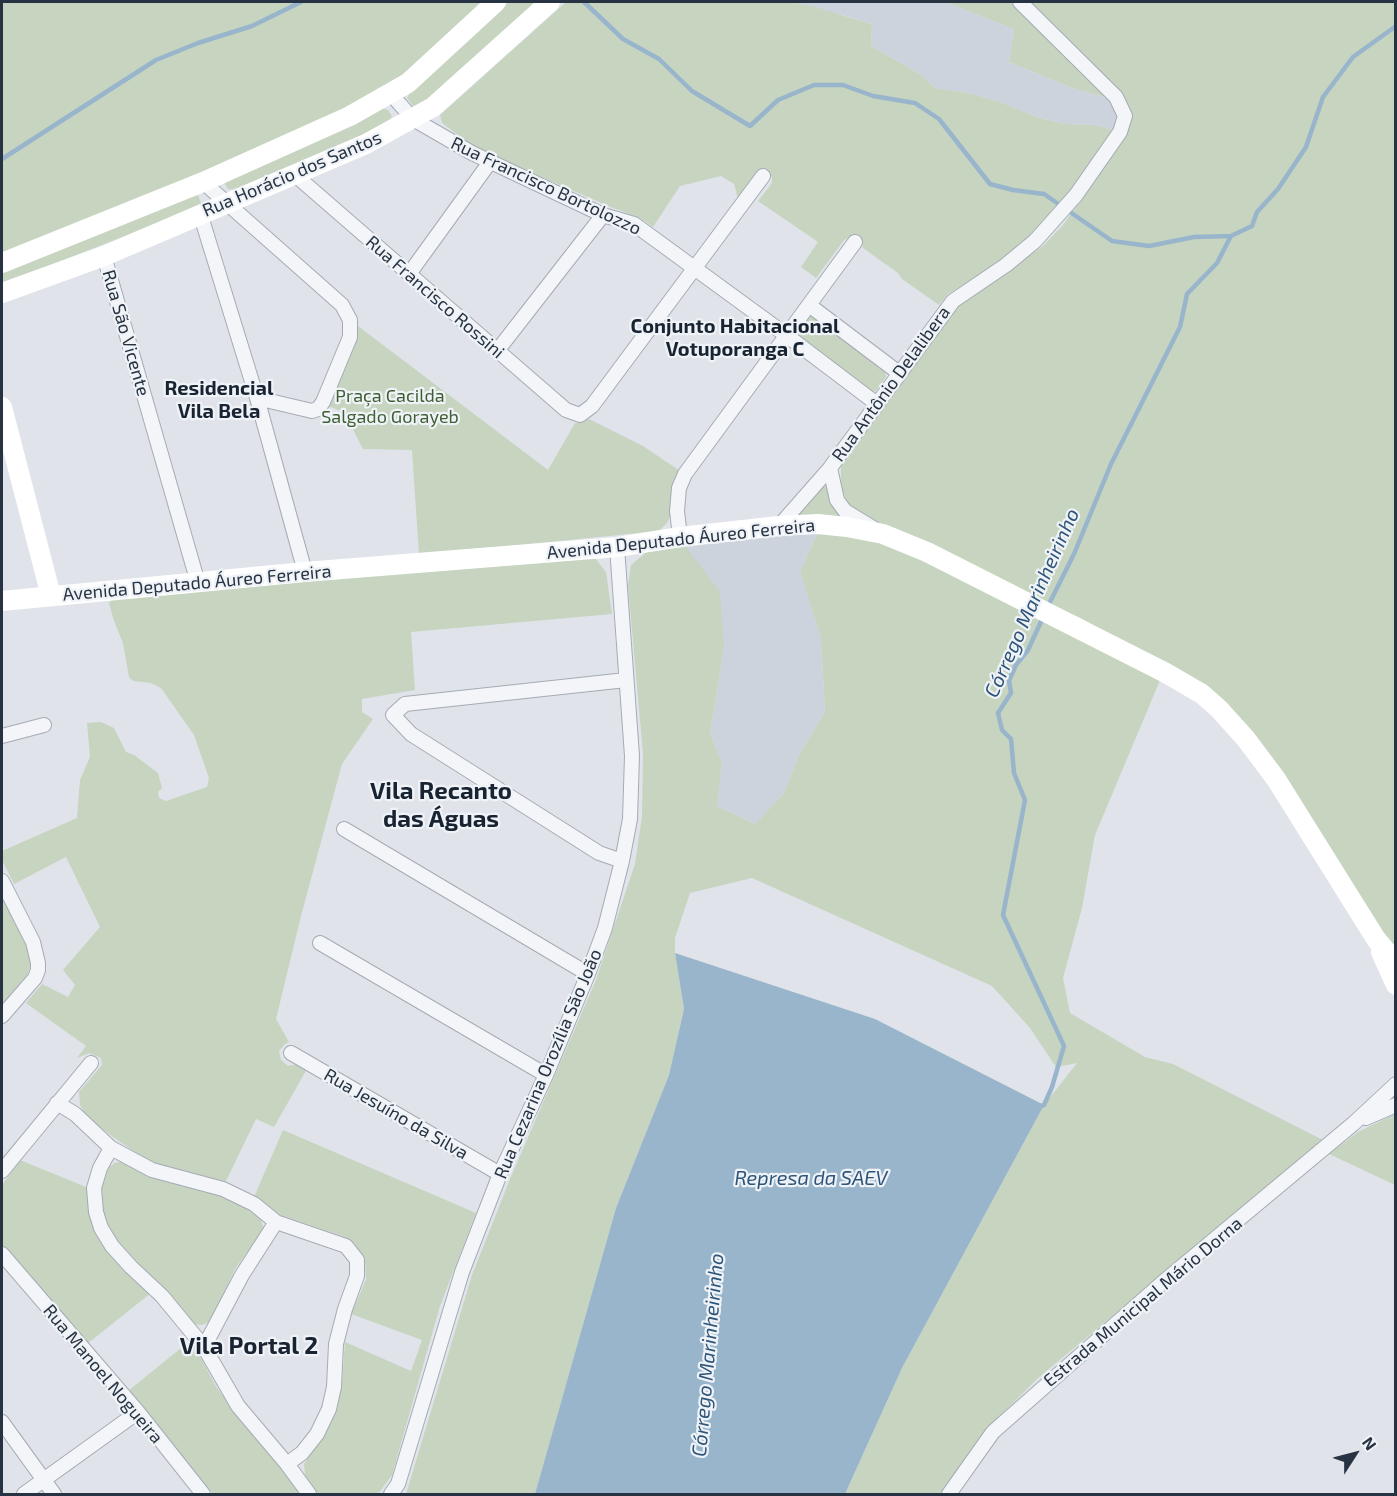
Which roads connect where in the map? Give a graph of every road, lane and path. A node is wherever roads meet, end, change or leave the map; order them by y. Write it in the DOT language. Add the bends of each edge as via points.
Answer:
graph roads {
  1 [pos="496,2"];
  2 [pos="550,2"];
  3 [pos="1020,2"];
  4 [pos="391,94"];
  5 [pos="413,119"];
  6 [pos="490,162"];
  7 [pos="294,174"];
  8 [pos="763,176"];
  9 [pos="203,182"];
  10 [pos="226,202"];
  11 [pos="200,213"];
  12 [pos="603,215"];
  13 [pos="855,242"];
  14 [pos="104,255"];
  15 [pos="2,263"];
  16 [pos="696,268"];
  17 [pos="409,274"];
  18 [pos="2,293"];
  19 [pos="809,305"];
  20 [pos="786,335"];
  21 [pos="497,351"];
  22 [pos="899,373"];
  23 [pos="257,398"];
  24 [pos="877,404"];
  25 [pos="2,407"];
  26 [pos="830,468"];
  27 [pos="779,526"];
  28 [pos="883,534"];
  29 [pos="680,537"];
  30 [pos="617,547"];
  31 [pos="305,572"];
  32 [pos="198,583"];
  33 [pos="51,596"];
  34 [pos="2,601"];
  35 [pos="626,680"];
  36 [pos="45,725"];
  37 [pos="2,736"];
  38 [pos="344,830"];
  39 [pos="622,861"];
  40 [pos="2,881"];
  41 [pos="1376,939"];
  42 [pos="320,943"];
  43 [pos="1395,963"];
  44 [pos="588,974"];
  45 [pos="1395,985"];
  46 [pos="2,1016"];
  47 [pos="291,1053"];
  48 [pos="91,1063"];
  49 [pos="546,1075"];
  50 [pos="1395,1084"];
  51 [pos="57,1103"];
  52 [pos="1395,1105"];
  53 [pos="1353,1124"];
  54 [pos="111,1148"];
  55 [pos="2,1171"];
  56 [pos="500,1174"];
  57 [pos="276,1222"];
  58 [pos="2,1254"];
  59 [pos="204,1347"];
  60 [pos="138,1412"];
  61 [pos="2,1422"];
  62 [pos="287,1464"];
  63 [pos="44,1480"];
  64 [pos="24,1494"];
  65 [pos="54,1494"];
  66 [pos="203,1494"];
  67 [pos="309,1494"];
  68 [pos="391,1494"];
  69 [pos="949,1494"];
  1 -- 4 [label="main road, Rua Horácio dos Santos"];
  2 -- 5 [label="main road, Rua Horácio dos Santos" via="458,86"];
  3 -- 22 [label="street, Rua Antônio Delalibera" via="1116,97 1125,116 1120,132 1058,216 1006,265 953,301"];
  4 -- 5 [label="street, Rua Francisco Bortolozzo"];
  4 -- 9 [label="main road, Rua Horácio dos Santos"];
  5 -- 6 [label="street, Rua Francisco Bortolozzo"];
  5 -- 7 [label="main road, Rua Horácio dos Santos"];
  6 -- 12 [label="street, Rua Francisco Bortolozzo"];
  6 -- 17 [label="street"];
  7 -- 10 [label="main road, Rua Horácio dos Santos"];
  7 -- 17 [label="street, Rua Francisco Rossini"];
  8 -- 16 [label="street"];
  9 -- 10 [label="street"];
  9 -- 15 [label="main road, Rua Horácio dos Santos"];
  10 -- 11 [label="main road, Rua Horácio dos Santos"];
  10 -- 23 [label="street" via="342,305 350,320 350,337 318,409 312,411"];
  11 -- 14 [label="main road, Rua Horácio dos Santos"];
  11 -- 23 [label="street"];
  12 -- 16 [label="street, Rua Francisco Bortolozzo" via="634,224"];
  12 -- 21 [label="street"];
  13 -- 19 [label="street"];
  14 -- 18 [label="main road, Rua Horácio dos Santos"];
  14 -- 32 [label="street, Rua São Vicente"];
  16 -- 20 [label="street, Rua Francisco Bortolozzo"];
  16 -- 21 [label="street, Rua Francisco Rossini" via="592,406 580,415 566,410"];
  17 -- 21 [label="street, Rua Francisco Rossini"];
  19 -- 20 [label="street"];
  19 -- 22 [label="street"];
  20 -- 24 [label="street, Rua Francisco Bortolozzo"];
  20 -- 29 [label="street" via="685,474 677,512"];
  22 -- 24 [label="street, Rua Antônio Delalibera"];
  23 -- 31 [label="street"];
  24 -- 26 [label="street, Rua Antônio Delalibera"];
  25 -- 33 [label="main road"];
  26 -- 27 [label="street, Rua Antônio Delalibera"];
  26 -- 28 [label="street" via="837,500 845,511"];
  27 -- 28 [label="main road, Avenida Deputado Áureo Ferreira" via="818,524"];
  27 -- 29 [label="main road, Avenida Deputado Áureo Ferreira"];
  28 -- 41 [label="main road, Avenida Deputado Áureo Ferreira" via="927,552 1187,684 1219,709 1276,779"];
  29 -- 30 [label="main road, Avenida Deputado Áureo Ferreira"];
  30 -- 31 [label="main road, Avenida Deputado Áureo Ferreira"];
  30 -- 35 [label="street, Rua Cezarina Orozília São João"];
  31 -- 32 [label="main road, Avenida Deputado Áureo Ferreira"];
  32 -- 33 [label="main road, Avenida Deputado Áureo Ferreira"];
  33 -- 34 [label="main road, Avenida Deputado Áureo Ferreira"];
  35 -- 39 [label="street, Rua Cezarina Orozília São João" via="632,756 630,819"];
  35 -- 39 [label="street" via="405,704 393,715 411,734 599,853"];
  36 -- 37 [label="street"];
  38 -- 44 [label="street"];
  39 -- 44 [label="street, Rua Cezarina Orozília São João" via="605,928"];
  40 -- 46 [label="street" via="33,942 38,963 35,978"];
  41 -- 43 [label="main road, Avenida Deputado Áureo Ferreira"];
  41 -- 45 [label="main road, Avenida Deputado Áureo Ferreira"];
  42 -- 49 [label="street"];
  44 -- 49 [label="street, Rua Cezarina Orozília São João"];
  47 -- 56 [label="street, Rua Jesuíno da Silva"];
  48 -- 51 [label="street"];
  49 -- 56 [label="street, Rua Cezarina Orozília São João"];
  50 -- 53 [label="street"];
  51 -- 54 [label="street" via="75,1114"];
  51 -- 55 [label="street"];
  52 -- 53 [label="street"];
  53 -- 69 [label="street, Estrada Municipal Mário Dorna" via="993,1431"];
  54 -- 57 [label="street" via="153,1170 223,1190 254,1204"];
  54 -- 59 [label="street" via="94,1188 101,1228 112,1246 162,1296"];
  56 -- 68 [label="street, Rua Cezarina Orozília São João" via="462,1272 398,1484"];
  57 -- 59 [label="street" via="242,1275"];
  57 -- 62 [label="street" via="346,1246 357,1260 357,1276 336,1344 329,1409 317,1434"];
  58 -- 60 [label="street, Rua Manoel Nogueira"];
  59 -- 62 [label="street" via="238,1406"];
  60 -- 63 [label="street"];
  60 -- 66 [label="street, Rua Manoel Nogueira"];
  61 -- 63 [label="street"];
  62 -- 67 [label="street"];
  63 -- 64 [label="street"];
  63 -- 65 [label="street"];
}
